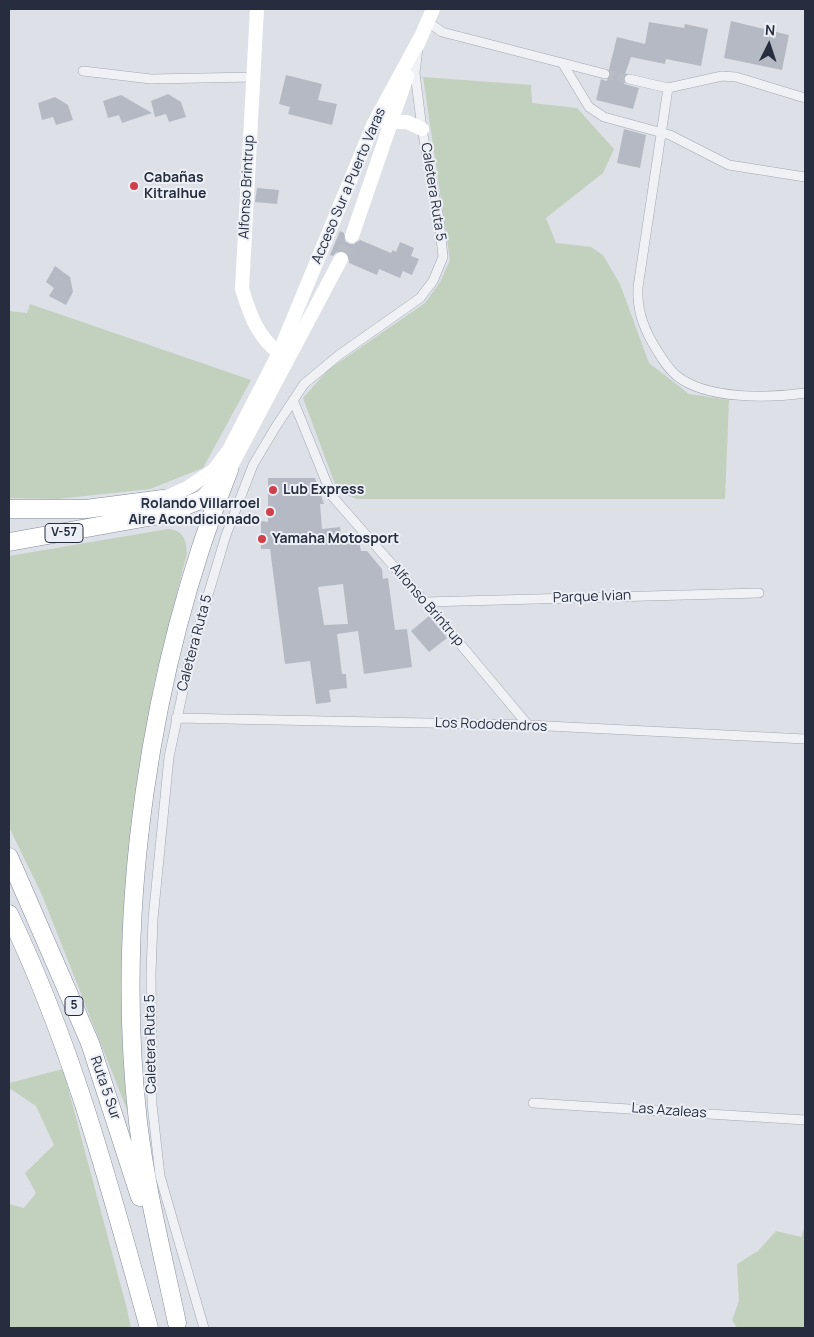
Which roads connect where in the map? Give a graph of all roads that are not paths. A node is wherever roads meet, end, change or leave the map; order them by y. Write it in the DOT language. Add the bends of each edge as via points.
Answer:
graph roads {
  1 [pos="257,9"];
  2 [pos="430,15"];
  3 [pos="420,38"];
  4 [pos="563,64"];
  5 [pos="83,71"];
  6 [pos="605,74"];
  7 [pos="253,77"];
  8 [pos="629,79"];
  9 [pos="668,88"];
  10 [pos="805,98"];
  11 [pos="391,121"];
  12 [pos="374,123"];
  13 [pos="422,129"];
  14 [pos="662,132"];
  15 [pos="805,177"];
  16 [pos="352,236"];
  17 [pos="341,259"];
  18 [pos="279,353"];
  19 [pos="805,393"];
  20 [pos="293,400"];
  21 [pos="229,470"];
  22 [pos="163,499"];
  23 [pos="9,509"];
  24 [pos="120,524"];
  25 [pos="9,542"];
  26 [pos="759,593"];
  27 [pos="426,602"];
  28 [pos="176,718"];
  29 [pos="528,725"];
  30 [pos="805,739"];
  31 [pos="9,857"];
  32 [pos="9,914"];
  33 [pos="533,1103"];
  34 [pos="805,1120"];
  35 [pos="142,1304"];
  36 [pos="178,1326"];
  37 [pos="145,1328"];
  38 [pos="149,1328"];
  39 [pos="204,1328"];
  1 -- 7 [label="main road, Alfonso Brintrup"];
  2 -- 3 [label="main road, V-57"];
  2 -- 4 [label="street" via="442,32"];
  3 -- 11 [label="main road, Acceso Sur a Puerto Varas / V-57"];
  3 -- 12 [label="main road, Acceso Sur a Puerto Varas / V-57"];
  3 -- 13 [label="street, Caletera Ruta 5" via="415,73"];
  4 -- 6 [label="street"];
  4 -- 14 [label="street" via="586,103 598,114 610,120"];
  5 -- 7 [label="street" via="150,79"];
  7 -- 18 [label="main road, Alfonso Brintrup" via="242,289 264,341"];
  8 -- 9 [label="street"];
  9 -- 10 [label="street" via="728,76"];
  9 -- 14 [label="street"];
  11 -- 12 [label="main road"];
  11 -- 13 [label="main road" via="407,122"];
  11 -- 16 [label="main road, Acceso Sur a Puerto Varas / V-57"];
  12 -- 18 [label="main road, Acceso Sur a Puerto Varas / V-57"];
  13 -- 20 [label="street, Caletera Ruta 5" via="443,257 433,281 420,298 311,378"];
  14 -- 15 [label="street" via="729,165"];
  14 -- 19 [label="street" via="638,287 640,314 650,339 672,371 700,388 741,395"];
  17 -- 21 [label="main road, Acceso Sur a Puerto Varas / V-57"];
  18 -- 22 [label="main road, Acceso Sur a Puerto Varas / V-57" via="229,450 214,470"];
  20 -- 27 [label="street, Alfonso Brintrup" via="332,496"];
  20 -- 28 [label="street, Caletera Ruta 5" via="257,458 241,492 205,604"];
  21 -- 24 [label="highway, V-57" via="203,499 165,514"];
  21 -- 36 [label="highway" via="187,594 162,692 146,790 136,886 132,1017 138,1122"];
  22 -- 23 [label="highway" via="86,509"];
  22 -- 24 [label="highway, V-57"];
  24 -- 25 [label="highway, V-57"];
  26 -- 27 [label="street, Parque Ivian"];
  27 -- 29 [label="street, Alfonso Brintrup"];
  28 -- 29 [label="street, Los Rododendros"];
  28 -- 39 [label="street, Caletera Ruta 5" via="163,802 153,919 150,973 152,1104 160,1176"];
  29 -- 30 [label="street, Los Rododendros"];
  31 -- 36 [label="highway, Ruta 5 Sur / 5" via="90,1043 129,1159"];
  32 -- 35 [label="highway, Ruta 5 Sur / 5" via="72,1066 103,1161"];
  33 -- 34 [label="street, Las Azaleas"];
  35 -- 37 [label="street"];
  35 -- 38 [label="highway, Ruta 5 Sur / 5"];
}
